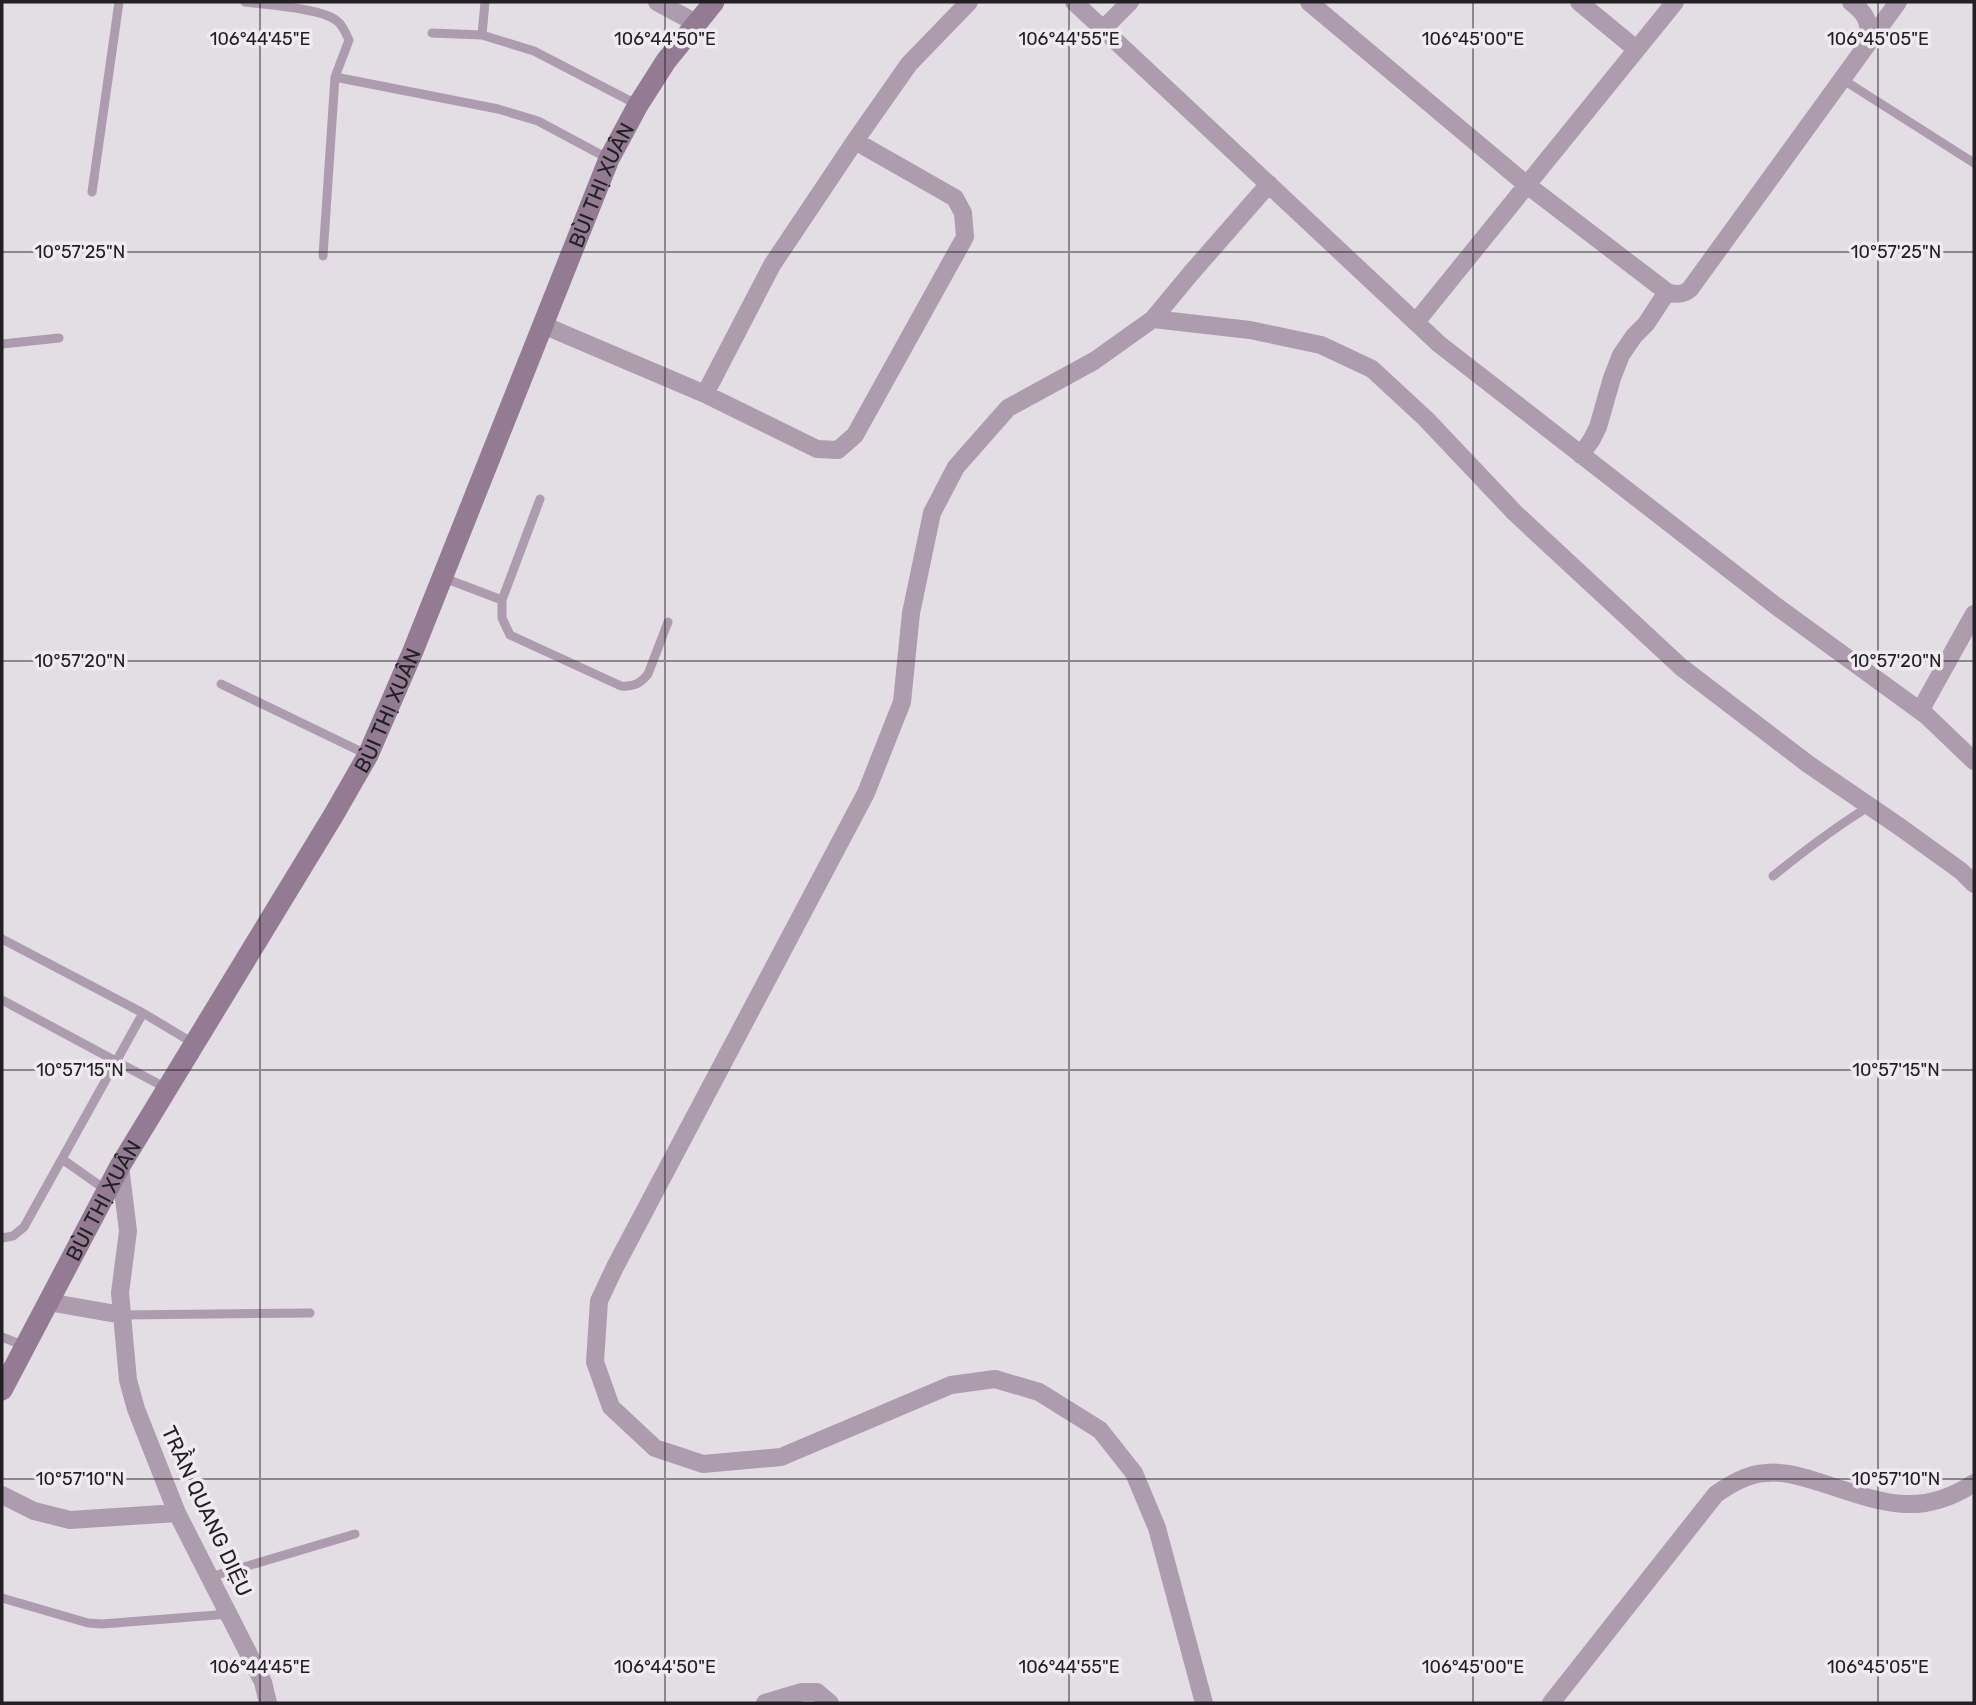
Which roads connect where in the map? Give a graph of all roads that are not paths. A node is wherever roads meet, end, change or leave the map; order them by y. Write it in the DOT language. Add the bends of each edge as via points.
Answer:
graph roads {
  1 [pos="118,2"];
  2 [pos="245,2"];
  3 [pos="485,2"];
  4 [pos="657,2"];
  5 [pos="714,2"];
  6 [pos="968,2"];
  7 [pos="1074,2"];
  8 [pos="1130,2"];
  9 [pos="1309,2"];
  10 [pos="1579,2"];
  11 [pos="1675,2"];
  12 [pos="1851,2"];
  13 [pos="1898,2"];
  14 [pos="696,23"];
  15 [pos="1103,29"];
  16 [pos="432,33"];
  17 [pos="482,35"];
  18 [pos="1869,42"];
  19 [pos="1636,49"];
  20 [pos="335,77"];
  21 [pos="1842,79"];
  22 [pos="638,105"];
  23 [pos="855,141"];
  24 [pos="609,159"];
  25 [pos="1974,163"];
  26 [pos="1269,184"];
  27 [pos="1527,185"];
  28 [pos="92,192"];
  29 [pos="323,256"];
  30 [pos="1667,292"];
  31 [pos="1153,319"];
  32 [pos="1416,323"];
  33 [pos="543,325"];
  34 [pos="59,338"];
  35 [pos="2,344"];
  36 [pos="705,394"];
  37 [pos="1581,455"];
  38 [pos="540,499"];
  39 [pos="442,578"];
  40 [pos="502,600"];
  41 [pos="1974,614"];
  42 [pos="668,622"];
  43 [pos="220,684"];
  44 [pos="1920,711"];
  45 [pos="368,755"];
  46 [pos="1974,761"];
  47 [pos="1870,806"];
  48 [pos="1773,876"];
  49 [pos="1974,884"];
  50 [pos="2,939"];
  51 [pos="2,1000"];
  52 [pos="143,1013"];
  53 [pos="193,1043"];
  54 [pos="116,1061"];
  55 [pos="166,1088"];
  56 [pos="62,1159"];
  57 [pos="120,1166"];
  58 [pos="106,1190"];
  59 [pos="2,1238"];
  60 [pos="48,1302"];
  61 [pos="310,1313"];
  62 [pos="122,1315"];
  63 [pos="2,1337"];
  64 [pos="25,1346"];
  65 [pos="2,1390"];
  66 [pos="1974,1483"];
  67 [pos="2,1495"];
  68 [pos="177,1513"];
  69 [pos="355,1534"];
  70 [pos="210,1577"];
  71 [pos="2,1598"];
  72 [pos="229,1614"];
  73 [pos="268,1703"];
  74 [pos="765,1703"];
  75 [pos="830,1703"];
  76 [pos="1204,1703"];
  77 [pos="1551,1703"];
  1 -- 28 [label="lane"];
  2 -- 20 [label="lane" via="314,11 338,21 349,40"];
  3 -- 17 [label="lane"];
  4 -- 14 [label="street"];
  5 -- 14 [label="main road, BÙI THỊ XUÂN"];
  6 -- 23 [label="street" via="909,64"];
  7 -- 15 [label="street"];
  8 -- 15 [label="street"];
  9 -- 27 [label="street"];
  10 -- 19 [label="street"];
  11 -- 19 [label="street"];
  12 -- 18 [label="street" via="1866,16"];
  13 -- 18 [label="street"];
  14 -- 22 [label="main road, BÙI THỊ XUÂN"];
  15 -- 26 [label="street"];
  16 -- 17 [label="lane"];
  17 -- 22 [label="lane" via="534,51"];
  18 -- 21 [label="street"];
  19 -- 27 [label="street"];
  20 -- 24 [label="lane" via="498,109 538,121"];
  20 -- 29 [label="lane"];
  21 -- 25 [label="lane"];
  21 -- 30 [label="street" via="1690,289 1680,294"];
  22 -- 24 [label="main road, BÙI THỊ XUÂN"];
  23 -- 36 [label="street" via="772,265"];
  23 -- 36 [label="street" via="955,198 963,214 965,237 855,435 838,450 817,449"];
  24 -- 33 [label="main road, BÙI THỊ XUÂN"];
  26 -- 31 [label="street"];
  26 -- 32 [label="street"];
  27 -- 30 [label="street"];
  27 -- 32 [label="street"];
  30 -- 37 [label="street" via="1621,355 1598,427"];
  31 -- 47 [label="street" via="1250,330 1321,345 1371,369 1426,418 1515,513 1681,667"];
  31 -- 76 [label="street" via="1094,361 1008,408 956,467 932,513 911,613 902,702 866,793 615,1267 599,1301 596,1362 611,1407 654,1448 703,1464 781,1457 951,1385 995,1380 1039,1392 1100,1430 1134,1474 1157,1528"];
  32 -- 37 [label="street"];
  33 -- 36 [label="street"];
  33 -- 39 [label="main road, BÙI THỊ XUÂN"];
  34 -- 35 [label="lane"];
  37 -- 44 [label="street"];
  38 -- 40 [label="lane"];
  39 -- 40 [label="lane"];
  39 -- 45 [label="main road, BÙI THỊ XUÂN"];
  40 -- 42 [label="lane" via="502,618 510,635 621,686 633,687 644,680"];
  41 -- 44 [label="street"];
  43 -- 45 [label="lane"];
  44 -- 46 [label="street"];
  45 -- 53 [label="main road, BÙI THỊ XUÂN"];
  47 -- 48 [label="lane"];
  47 -- 49 [label="street"];
  50 -- 52 [label="lane"];
  51 -- 54 [label="lane"];
  52 -- 53 [label="lane"];
  52 -- 54 [label="lane"];
  53 -- 55 [label="main road, BÙI THỊ XUÂN"];
  54 -- 55 [label="lane"];
  54 -- 56 [label="lane"];
  55 -- 57 [label="main road, BÙI THỊ XUÂN"];
  56 -- 58 [label="lane"];
  56 -- 59 [label="lane" via="24,1227"];
  57 -- 58 [label="main road, BÙI THỊ XUÂN"];
  57 -- 62 [label="street, TRẦN QUANG DIỆU" via="128,1231 120,1293"];
  58 -- 60 [label="main road, BÙI THỊ XUÂN"];
  60 -- 62 [label="street"];
  60 -- 64 [label="main road, BÙI THỊ XUÂN"];
  61 -- 62 [label="lane"];
  62 -- 68 [label="street, TRẦN QUANG DIỆU" via="128,1380 136,1409"];
  63 -- 64 [label="lane"];
  64 -- 65 [label="main road, BÙI THỊ XUÂN"];
  66 -- 77 [label="street" via="1933,1503 1899,1505 1787,1474 1765,1472 1731,1484 1716,1494"];
  67 -- 68 [label="street" via="34,1511 70,1520"];
  68 -- 70 [label="street, TRẦN QUANG DIỆU"];
  69 -- 70 [label="lane"];
  70 -- 72 [label="street, TRẦN QUANG DIỆU"];
  71 -- 72 [label="lane" via="102,1624"];
  72 -- 73 [label="street, TRẦN QUANG DIỆU" via="263,1682"];
  74 -- 75 [label="street" via="802,1692 817,1692"];
}
